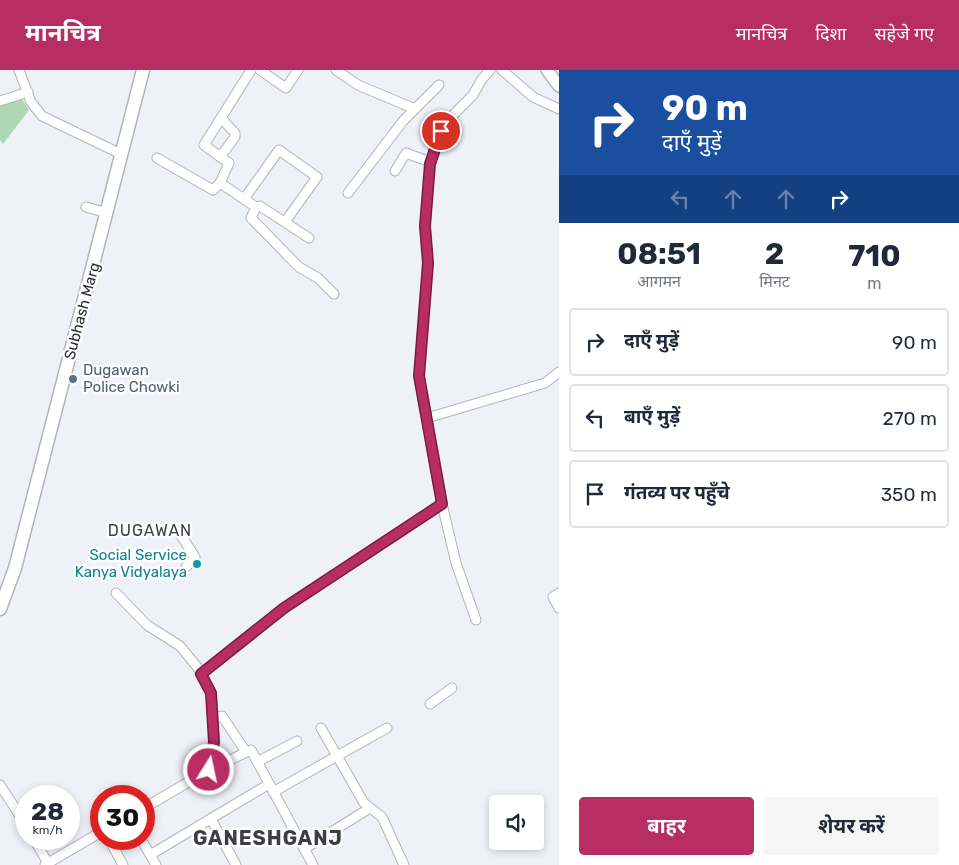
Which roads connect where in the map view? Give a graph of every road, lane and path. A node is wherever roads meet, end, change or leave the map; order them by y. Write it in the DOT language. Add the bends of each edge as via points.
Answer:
graph roads {
  1 [pos="19,70"];
  2 [pos="143,70"];
  3 [pos="251,70"];
  4 [pos="298,70"];
  5 [pos="336,70"];
  6 [pos="490,70"];
  7 [pos="502,70"];
  8 [pos="547,70"];
  9 [pos="265,71"];
  10 [pos="439,85"];
  11 [pos="559,86"];
  12 [pos="28,92"];
  13 [pos="0,102"];
  14 [pos="415,109"];
  15 [pos="559,109"];
  16 [pos="222,119"];
  17 [pos="121,154"];
  18 [pos="220,157"];
  19 [pos="157,158"];
  20 [pos="430,162"];
  21 [pos="395,171"];
  22 [pos="220,183"];
  23 [pos="348,192"];
  24 [pos="244,199"];
  25 [pos="86,207"];
  26 [pos="256,208"];
  27 [pos="107,213"];
  28 [pos="285,222"];
  29 [pos="309,238"];
  30 [pos="334,294"];
  31 [pos="559,372"];
  32 [pos="427,418"];
  33 [pos="442,504"];
  34 [pos="180,534"];
  35 [pos="186,567"];
  36 [pos="116,593"];
  37 [pos="559,593"];
  38 [pos="559,608"];
  39 [pos="0,609"];
  40 [pos="476,620"];
  41 [pos="201,674"];
  42 [pos="452,688"];
  43 [pos="430,704"];
  44 [pos="213,719"];
  45 [pos="321,728"];
  46 [pos="387,728"];
  47 [pos="297,740"];
  48 [pos="246,752"];
  49 [pos="337,756"];
  50 [pos="257,762"];
  51 [pos="209,770"];
  52 [pos="0,786"];
  53 [pos="271,788"];
  54 [pos="155,802"];
  55 [pos="15,808"];
  56 [pos="370,808"];
  57 [pos="211,819"];
  58 [pos="90,839"];
  59 [pos="304,848"];
  60 [pos="40,850"];
  61 [pos="115,850"];
  62 [pos="147,850"];
  63 [pos="150,855"];
  64 [pos="47,864"];
  65 [pos="123,865"];
  66 [pos="156,865"];
  67 [pos="236,865"];
  68 [pos="313,865"];
  69 [pos="404,865"];
  1 -- 12 [label="street"];
  2 -- 17 [label="main road, Subhash Marg"];
  3 -- 16 [label="street"];
  4 -- 9 [label="street" via="286,88"];
  5 -- 14 [label="street" via="358,85"];
  6 -- 20 [label="street" via="441,131"];
  7 -- 15 [label="street" via="533,97"];
  8 -- 11 [label="street"];
  10 -- 14 [label="street"];
  12 -- 13 [label="street"];
  12 -- 17 [label="street" via="42,116"];
  14 -- 23 [label="street"];
  16 -- 18 [label="street" via="235,137"];
  16 -- 18 [label="street" via="204,145"];
  17 -- 27 [label="main road, Subhash Marg"];
  18 -- 22 [label="street" via="229,164"];
  19 -- 22 [label="street" via="213,190"];
  20 -- 21 [label="street" via="406,153"];
  20 -- 32 [label="street" via="425,226 428,263 419,376"];
  22 -- 24 [label="street"];
  24 -- 26 [label="street"];
  24 -- 28 [label="street" via="279,150 317,178"];
  25 -- 27 [label="street"];
  26 -- 28 [label="street" via="260,206"];
  26 -- 30 [label="street" via="251,218 299,267 318,278"];
  27 -- 39 [label="main road, Subhash Marg" via="15,568"];
  28 -- 29 [label="street"];
  31 -- 32 [label="street" via="545,383"];
  32 -- 33 [label="street"];
  33 -- 40 [label="street" via="456,563"];
  33 -- 41 [label="street" via="284,608"];
  34 -- 35 [label="street" via="195,557"];
  36 -- 41 [label="street" via="147,625 180,646"];
  37 -- 38 [label="street" via="553,597"];
  41 -- 44 [label="street" via="211,693"];
  42 -- 43 [label="street"];
  44 -- 48 [label="street" via="222,716"];
  44 -- 51 [label="street" via="214,742"];
  45 -- 49 [label="street"];
  46 -- 49 [label="street"];
  47 -- 50 [label="street"];
  48 -- 50 [label="street" via="251,750"];
  48 -- 51 [label="street"];
  49 -- 53 [label="street"];
  49 -- 56 [label="street"];
  50 -- 53 [label="street"];
  51 -- 54 [label="street"];
  52 -- 55 [label="street"];
  53 -- 57 [label="street"];
  53 -- 59 [label="street"];
  56 -- 59 [label="street"];
  56 -- 69 [label="street" via="382,817"];
  57 -- 63 [label="street"];
  57 -- 67 [label="street"];
  58 -- 64 [label="street"];
  59 -- 68 [label="street"];
  60 -- 64 [label="street"];
  61 -- 65 [label="street"];
  62 -- 63 [label="street"];
  63 -- 66 [label="street"];
}
